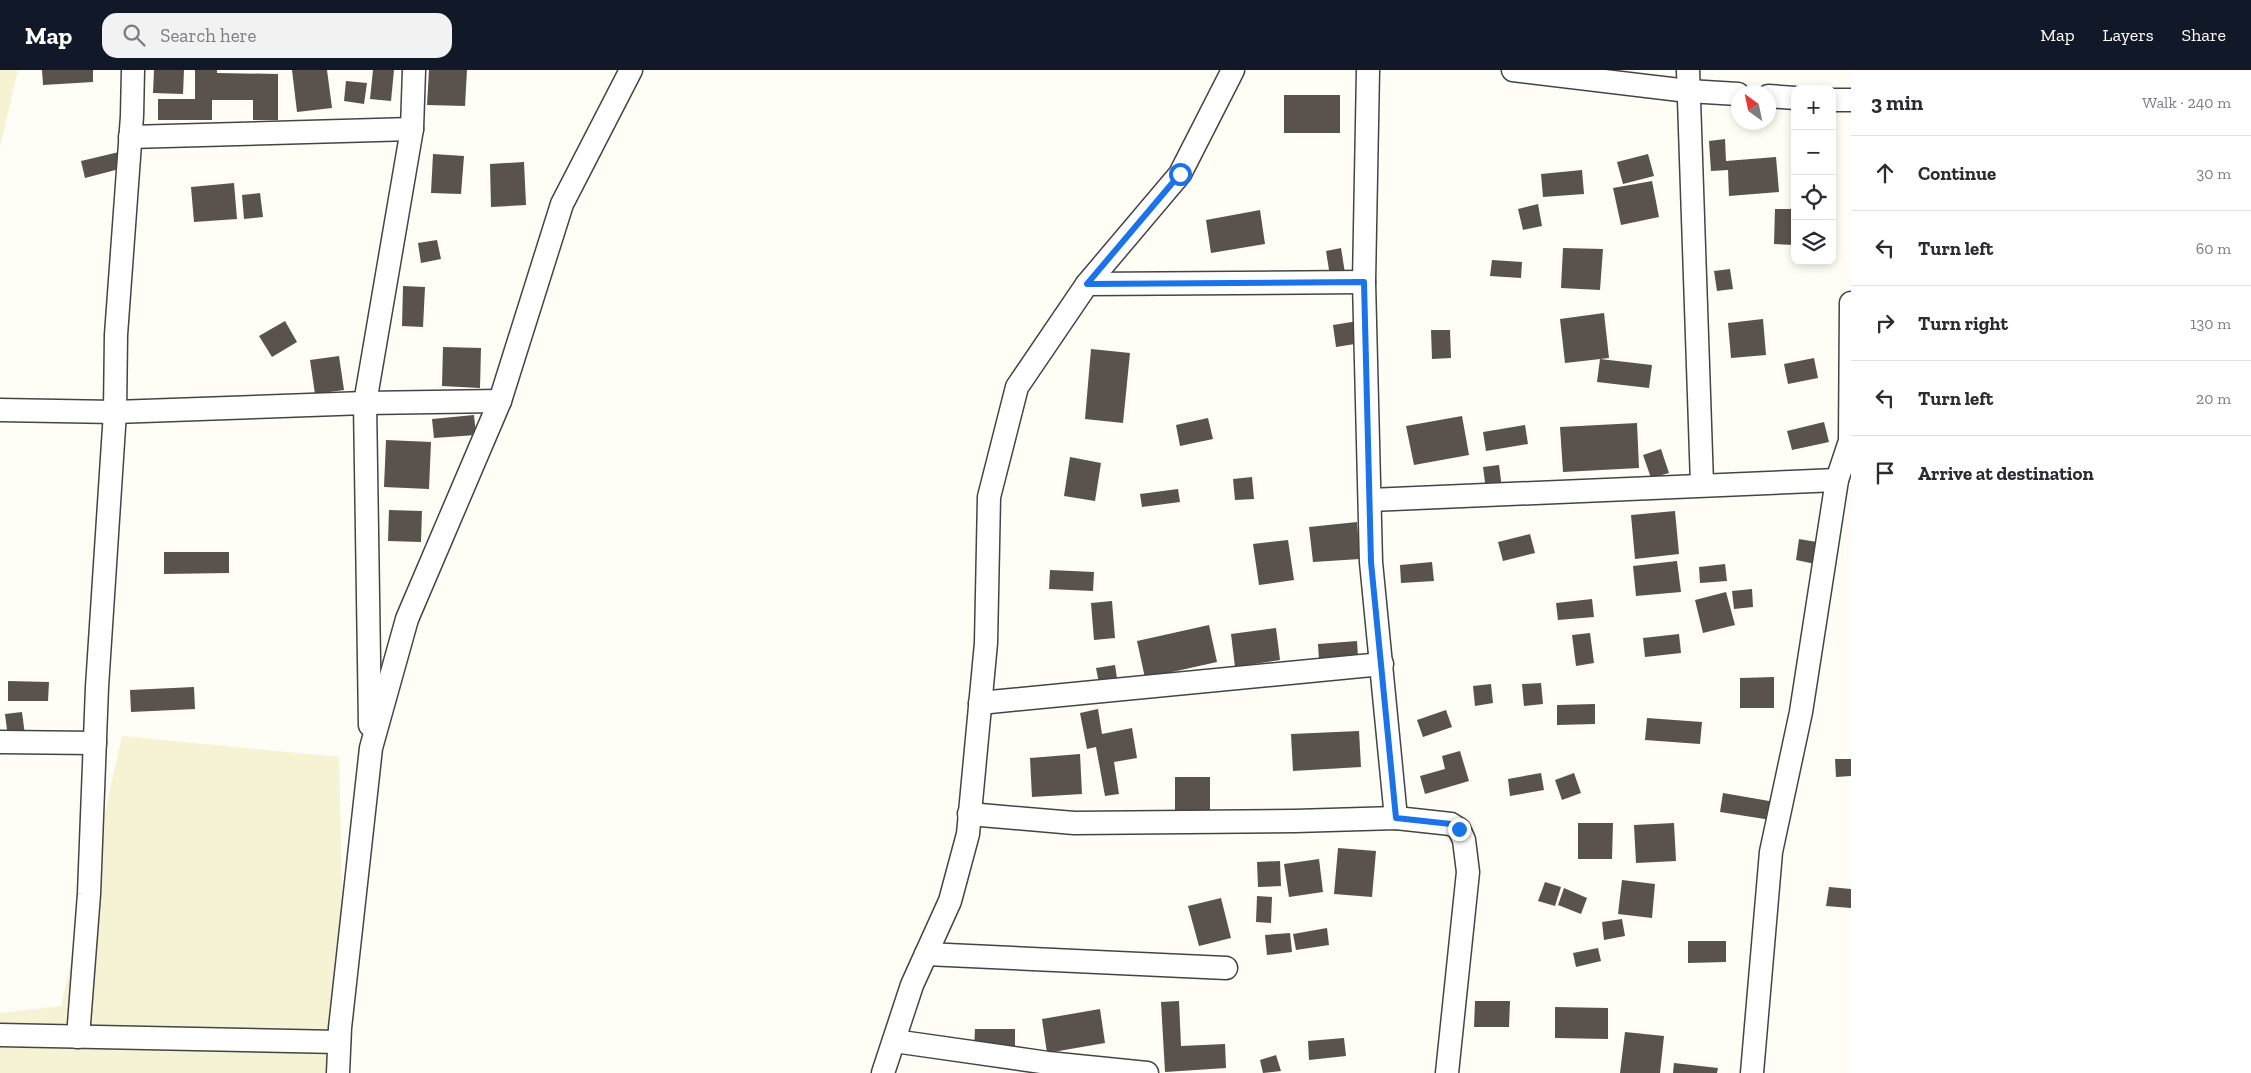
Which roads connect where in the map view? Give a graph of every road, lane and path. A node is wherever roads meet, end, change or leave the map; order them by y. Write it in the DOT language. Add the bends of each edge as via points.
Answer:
graph roads {
  1 [pos="133,70"];
  2 [pos="414,70"];
  3 [pos="631,70"];
  4 [pos="1233,70"];
  5 [pos="1368,70"];
  6 [pos="1513,70"];
  7 [pos="1688,80"];
  8 [pos="1731,92"];
  9 [pos="1776,97"];
  10 [pos="1791,98"];
  11 [pos="1836,100"];
  12 [pos="1851,100"];
  13 [pos="412,129"];
  14 [pos="130,137"];
  15 [pos="1364,282"];
  16 [pos="1087,284"];
  17 [pos="1851,303"];
  18 [pos="500,401"];
  19 [pos="365,403"];
  20 [pos="0,410"];
  21 [pos="115,412"];
  22 [pos="1843,473"];
  23 [pos="1702,484"];
  24 [pos="1370,500"];
  25 [pos="1382,664"];
  26 [pos="980,703"];
  27 [pos="0,742"];
  28 [pos="95,742"];
  29 [pos="371,748"];
  30 [pos="969,814"];
  31 [pos="1396,818"];
  32 [pos="926,954"];
  33 [pos="1226,968"];
  34 [pos="0,1034"];
  35 [pos="78,1037"];
  36 [pos="894,1041"];
  37 [pos="339,1042"];
  38 [pos="338,1073"];
  39 [pos="883,1073"];
  40 [pos="1147,1073"];
  41 [pos="1447,1073"];
  42 [pos="1752,1073"];
  1 -- 14 [label="street"];
  2 -- 13 [label="street"];
  3 -- 18 [label="street" via="562,204"];
  4 -- 16 [label="street" via="1180,174"];
  5 -- 15 [label="street"];
  6 -- 7 [label="street"];
  7 -- 8 [label="street"];
  7 -- 23 [label="street"];
  9 -- 10 [label="street"];
  11 -- 12 [label="street"];
  13 -- 14 [label="street"];
  13 -- 19 [label="street"];
  14 -- 21 [label="street" via="116,335"];
  15 -- 16 [label="street"];
  15 -- 24 [label="street"];
  16 -- 26 [label="street" via="1017,387 989,497 986,643"];
  17 -- 22 [label="street" via="1850,441"];
  18 -- 19 [label="street"];
  18 -- 29 [label="street" via="407,619"];
  19 -- 21 [label="street"];
  19 -- 29 [label="street"];
  20 -- 21 [label="street"];
  21 -- 28 [label="street"];
  22 -- 23 [label="street"];
  22 -- 42 [label="street" via="1801,712 1771,852"];
  23 -- 24 [label="street"];
  24 -- 25 [label="street" via="1371,562"];
  25 -- 26 [label="street"];
  25 -- 31 [label="street"];
  26 -- 30 [label="street"];
  27 -- 28 [label="street"];
  28 -- 35 [label="street" via="90,894"];
  29 -- 37 [label="street"];
  30 -- 31 [label="street" via="1074,823"];
  30 -- 32 [label="street" via="968,834 950,901"];
  31 -- 41 [label="street" via="1451,824 1459,829 1464,840 1468,872"];
  32 -- 33 [label="street"];
  32 -- 36 [label="street"];
  34 -- 35 [label="street"];
  35 -- 37 [label="street"];
  36 -- 39 [label="street"];
  36 -- 40 [label="street" via="1048,1064"];
  37 -- 38 [label="street"];
}
